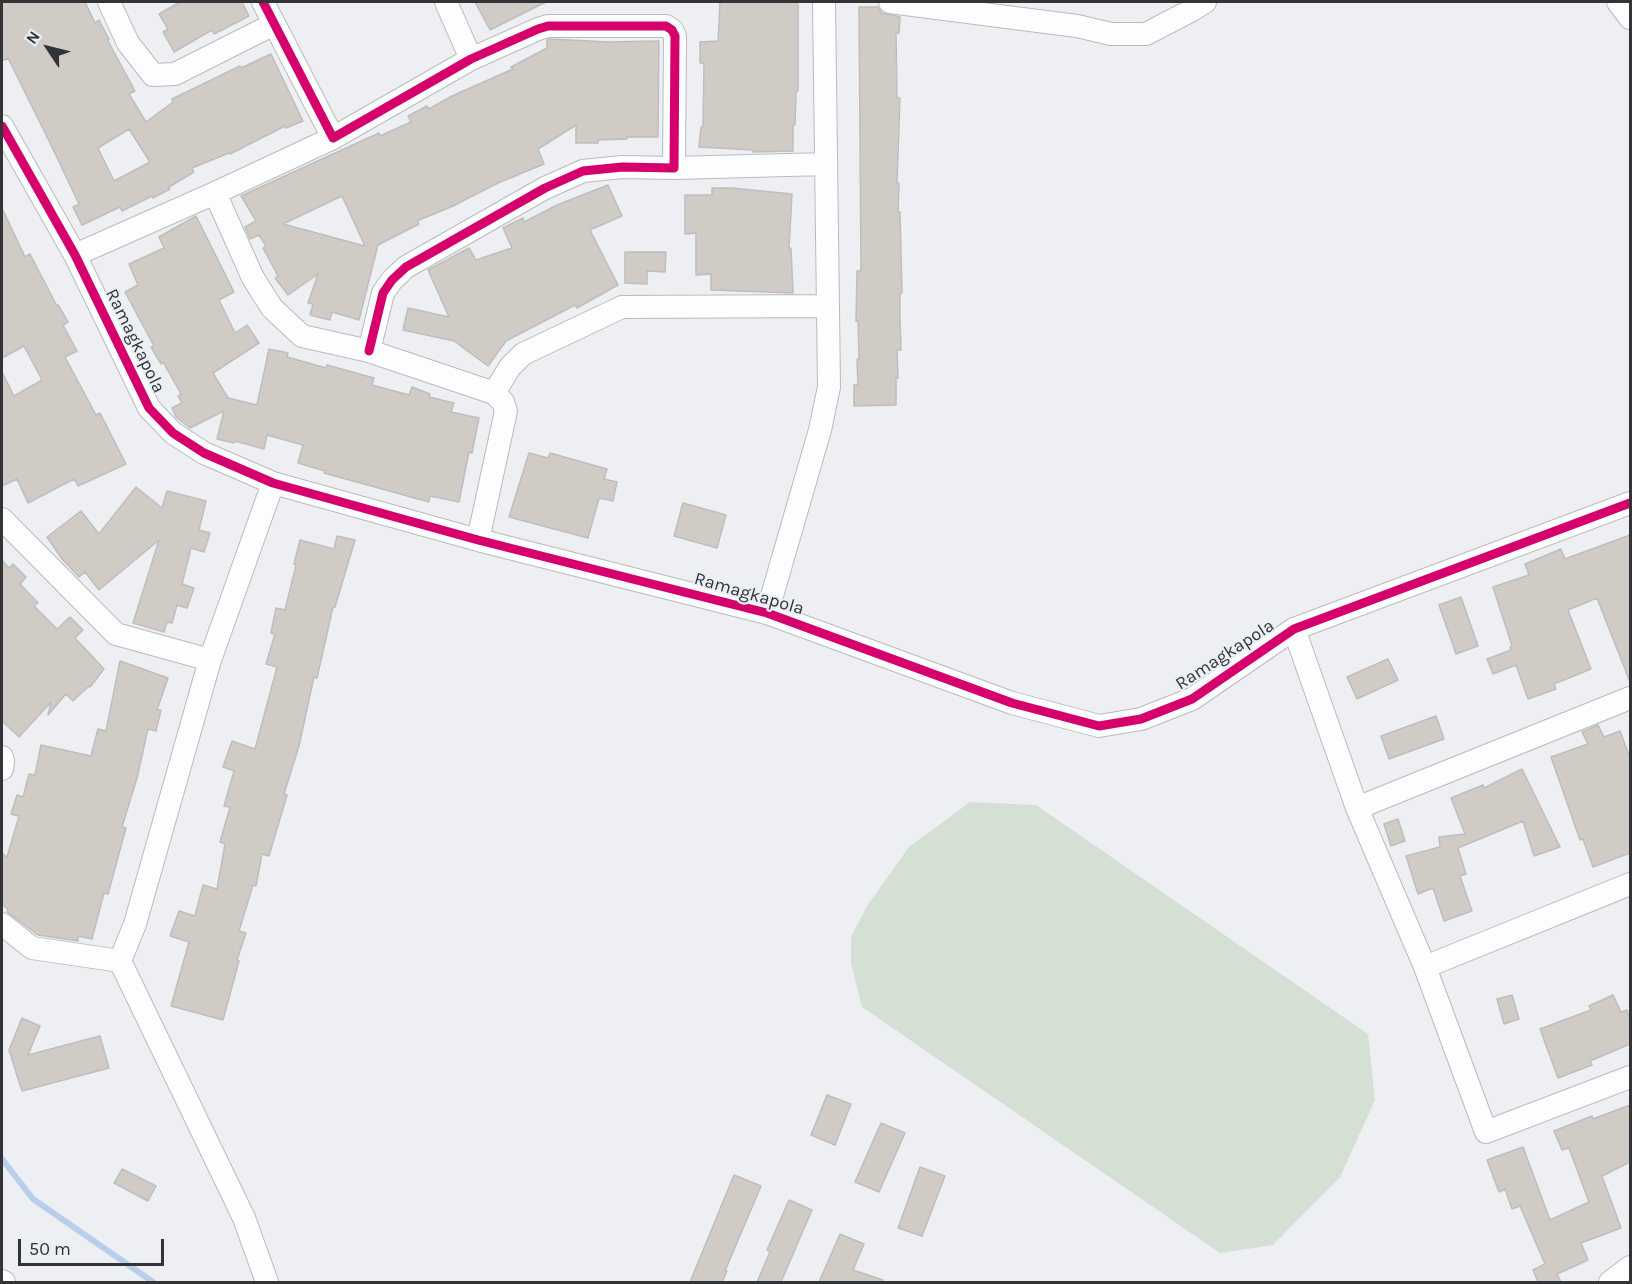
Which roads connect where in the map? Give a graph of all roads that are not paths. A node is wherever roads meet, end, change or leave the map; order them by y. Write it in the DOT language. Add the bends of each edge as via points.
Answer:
graph roads {
  1 [pos="109,2"];
  2 [pos="263,2"];
  3 [pos="446,2"];
  4 [pos="824,2"];
  5 [pos="890,2"];
  6 [pos="1205,2"];
  7 [pos="1618,2"];
  8 [pos="1630,18"];
  9 [pos="274,24"];
  10 [pos="471,59"];
  11 [pos="2,126"];
  12 [pos="333,138"];
  13 [pos="825,164"];
  14 [pos="674,168"];
  15 [pos="215,193"];
  16 [pos="75,255"];
  17 [pos="827,306"];
  18 [pos="369,351"];
  19 [pos="494,393"];
  20 [pos="273,483"];
  21 [pos="1630,503"];
  22 [pos="2,519"];
  23 [pos="478,540"];
  24 [pos="768,613"];
  25 [pos="1294,629"];
  26 [pos="210,660"];
  27 [pos="1630,698"];
  28 [pos="2,757"];
  29 [pos="2,769"];
  30 [pos="1358,808"];
  31 [pos="1630,884"];
  32 [pos="2,924"];
  33 [pos="120,962"];
  34 [pos="1425,967"];
  35 [pos="1630,1077"];
  36 [pos="1630,1267"];
  37 [pos="267,1282"];
  38 [pos="1610,1282"];
  1 -- 9 [label="street" via="128,44 153,75 175,74"];
  2 -- 9 [label="street"];
  3 -- 10 [label="street"];
  4 -- 13 [label="street"];
  5 -- 6 [label="street" via="1077,26 1111,34 1146,34"];
  7 -- 8 [label="street"];
  9 -- 12 [label="street"];
  10 -- 12 [label="street"];
  10 -- 14 [label="street" via="548,26 666,26 675,36"];
  11 -- 16 [label="street, Ramagkapola"];
  12 -- 15 [label="street"];
  13 -- 14 [label="street"];
  13 -- 17 [label="street"];
  14 -- 18 [label="street" via="583,171 545,188 406,267 383,293"];
  15 -- 16 [label="street"];
  15 -- 18 [label="street" via="253,278 272,308 302,336"];
  16 -- 20 [label="street, Ramagkapola" via="149,408 173,433 204,453"];
  17 -- 19 [label="street" via="622,307 523,354"];
  17 -- 24 [label="street" via="829,387 825,409"];
  18 -- 19 [label="street"];
  19 -- 23 [label="street" via="506,411"];
  20 -- 23 [label="street, Ramagkapola"];
  20 -- 26 [label="street"];
  21 -- 25 [label="street, Ramagkapola"];
  22 -- 26 [label="street" via="116,634"];
  23 -- 24 [label="street, Ramagkapola"];
  24 -- 25 [label="street, Ramagkapola" via="1012,703 1099,726 1141,719 1192,699"];
  25 -- 30 [label="street"];
  26 -- 33 [label="street" via="135,924"];
  27 -- 30 [label="street"];
  28 -- 29 [label="street"];
  30 -- 34 [label="street"];
  31 -- 34 [label="street"];
  32 -- 33 [label="street" via="32,948"];
  33 -- 37 [label="street" via="243,1218"];
  34 -- 35 [label="street" via="1486,1132"];
  36 -- 38 [label="street"];
}
